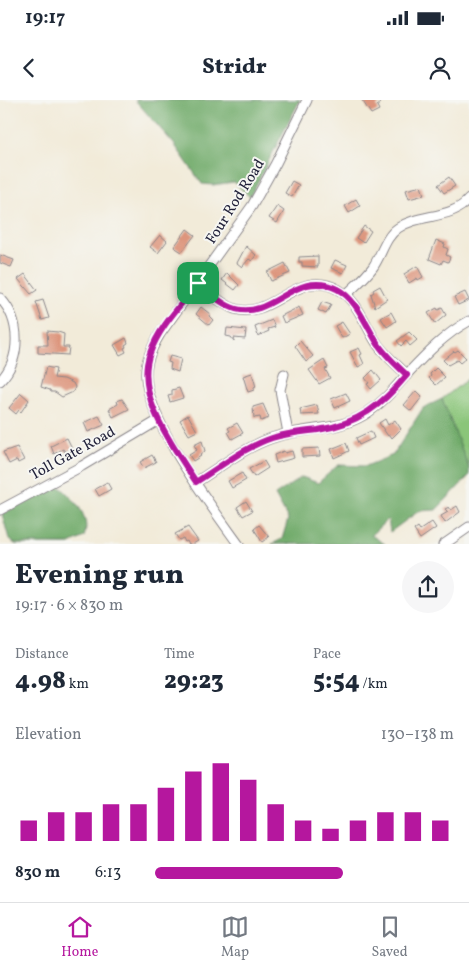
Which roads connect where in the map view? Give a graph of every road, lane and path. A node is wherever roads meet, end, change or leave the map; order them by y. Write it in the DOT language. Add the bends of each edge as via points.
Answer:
graph roads {
  1 [pos="306,100"];
  2 [pos="469,199"];
  3 [pos="198,283"];
  4 [pos="346,295"];
  5 [pos="0,298"];
  6 [pos="469,321"];
  7 [pos="284,374"];
  8 [pos="407,375"];
  9 [pos="0,381"];
  10 [pos="159,420"];
  11 [pos="288,433"];
  12 [pos="196,482"];
  13 [pos="0,510"];
  14 [pos="469,527"];
  15 [pos="239,544"];
  16 [pos="443,544"];
  1 -- 3 [label="street, Four Rod Road" via="252,206"];
  2 -- 4 [label="street" via="458,209 410,221 396,230 373,267"];
  3 -- 4 [label="street" via="227,305 245,310 264,306 308,284 329,285"];
  3 -- 10 [label="street, Four Rod Road" via="150,353 146,376 148,391"];
  4 -- 8 [label="street" via="381,349"];
  5 -- 9 [label="street" via="12,315 16,343 13,360"];
  6 -- 8 [label="street" via="444,338"];
  7 -- 11 [label="street" via="280,390"];
  8 -- 11 [label="street" via="387,398 351,421 318,430"];
  10 -- 12 [label="street, Four Rod Road"];
  10 -- 13 [label="street, Toll Gate Road"];
  11 -- 12 [label="street" via="260,443"];
  12 -- 15 [label="street, Four Rod Road"];
  14 -- 16 [label="street"];
}
